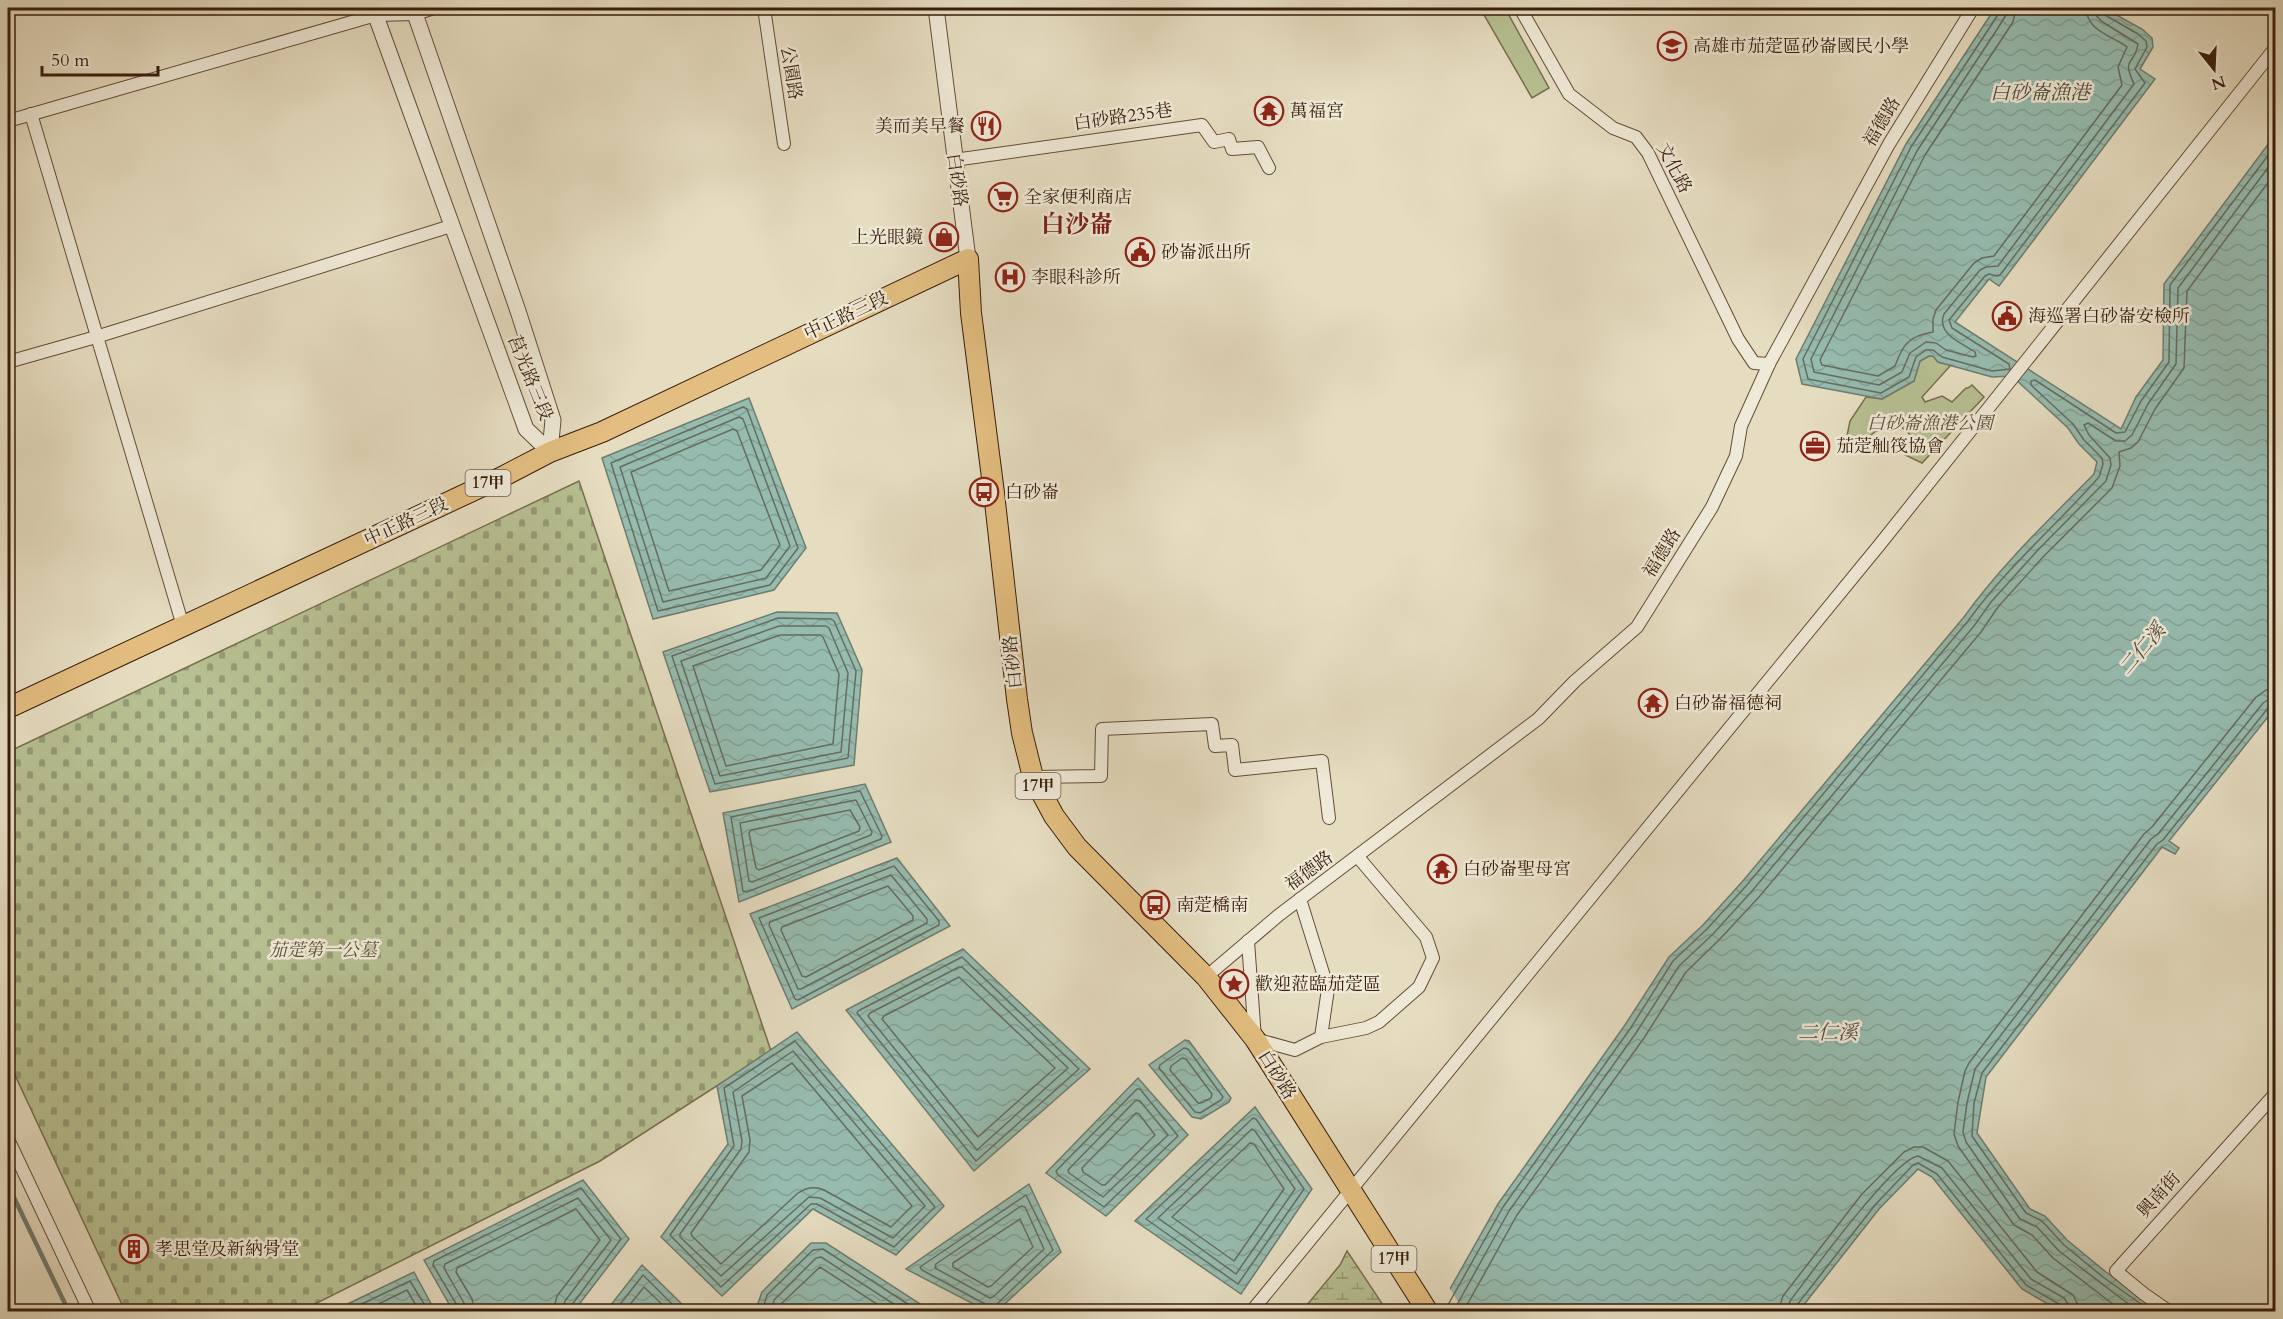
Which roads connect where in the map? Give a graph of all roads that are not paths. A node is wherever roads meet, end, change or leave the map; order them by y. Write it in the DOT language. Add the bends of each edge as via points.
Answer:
graph roads {
  1 [pos="434,8"];
  2 [pos="764,8"];
  3 [pos="936,8"];
  4 [pos="1520,8"];
  5 [pos="1973,8"];
  6 [pos="374,11"];
  7 [pos="414,11"];
  8 [pos="2276,47"];
  9 [pos="31,114"];
  10 [pos="8,121"];
  11 [pos="784,144"];
  12 [pos="954,160"];
  13 [pos="1269,168"];
  14 [pos="451,226"];
  15 [pos="968,259"];
  16 [pos="96,337"];
  17 [pos="8,362"];
  18 [pos="1769,364"];
  19 [pos="550,452"];
  20 [pos="183,626"];
  21 [pos="8,708"];
  22 [pos="1033,777"];
  23 [pos="1329,818"];
  24 [pos="1358,857"];
  25 [pos="1299,899"];
  26 [pos="1248,941"];
  27 [pos="1206,977"];
  28 [pos="1321,1036"];
  29 [pos="1255,1040"];
  30 [pos="2276,1093"];
  31 [pos="8,1139"];
  32 [pos="1356,1199"];
  33 [pos="90,1311"];
  34 [pos="1251,1311"];
  35 [pos="1428,1311"];
  36 [pos="2170,1311"];
  1 -- 7 [label="street"];
  2 -- 11 [label="street, 公園路"];
  3 -- 12 [label="street, 白砂路"];
  4 -- 18 [label="street, 文化路" via="1569,94 1613,128 1636,137 1648,153 1737,339 1754,363"];
  5 -- 18 [label="street, 福德路" via="1889,144"];
  6 -- 7 [label="street"];
  6 -- 9 [label="street"];
  6 -- 14 [label="street, 莒光路三段"];
  7 -- 19 [label="street, 莒光路三段" via="553,420"];
  8 -- 32 [label="street"];
  9 -- 10 [label="street"];
  9 -- 16 [label="street"];
  12 -- 13 [label="street, 白砂路235巷" via="1202,125 1214,142 1229,139 1232,149 1258,147"];
  12 -- 15 [label="street, 白砂路"];
  14 -- 16 [label="street"];
  14 -- 19 [label="street, 莒光路三段" via="526,429"];
  15 -- 19 [label="main road, 中正路三段 / 17甲" via="602,432"];
  15 -- 22 [label="main road, 白砂路 / 17甲" via="1014,681"];
  16 -- 17 [label="street"];
  16 -- 20 [label="street"];
  18 -- 24 [label="street, 福德路" via="1741,426 1736,456 1712,507 1637,627 1538,719"];
  19 -- 20 [label="main road, 中正路三段 / 17甲"];
  20 -- 21 [label="main road, 中正路三段 / 17甲"];
  22 -- 23 [label="street" via="1101,776 1102,729 1212,724 1215,746 1232,745 1235,770 1322,761"];
  22 -- 27 [label="main road, 白砂路 / 17甲" via="1077,847"];
  24 -- 25 [label="street, 福德路"];
  24 -- 28 [label="street" via="1426,937 1433,958 1419,987 1379,1022"];
  25 -- 26 [label="street, 福德路"];
  25 -- 28 [label="street" via="1328,989"];
  26 -- 27 [label="street, 福德路"];
  26 -- 29 [label="street"];
  27 -- 29 [label="main road, 白砂路 / 17甲"];
  28 -- 29 [label="street" via="1295,1050"];
  29 -- 32 [label="main road, 白砂路 / 17甲"];
  30 -- 36 [label="street, 興南街" via="2116,1271"];
  31 -- 33 [label="street"];
  32 -- 34 [label="street"];
  32 -- 35 [label="main road, 17甲"];
}
